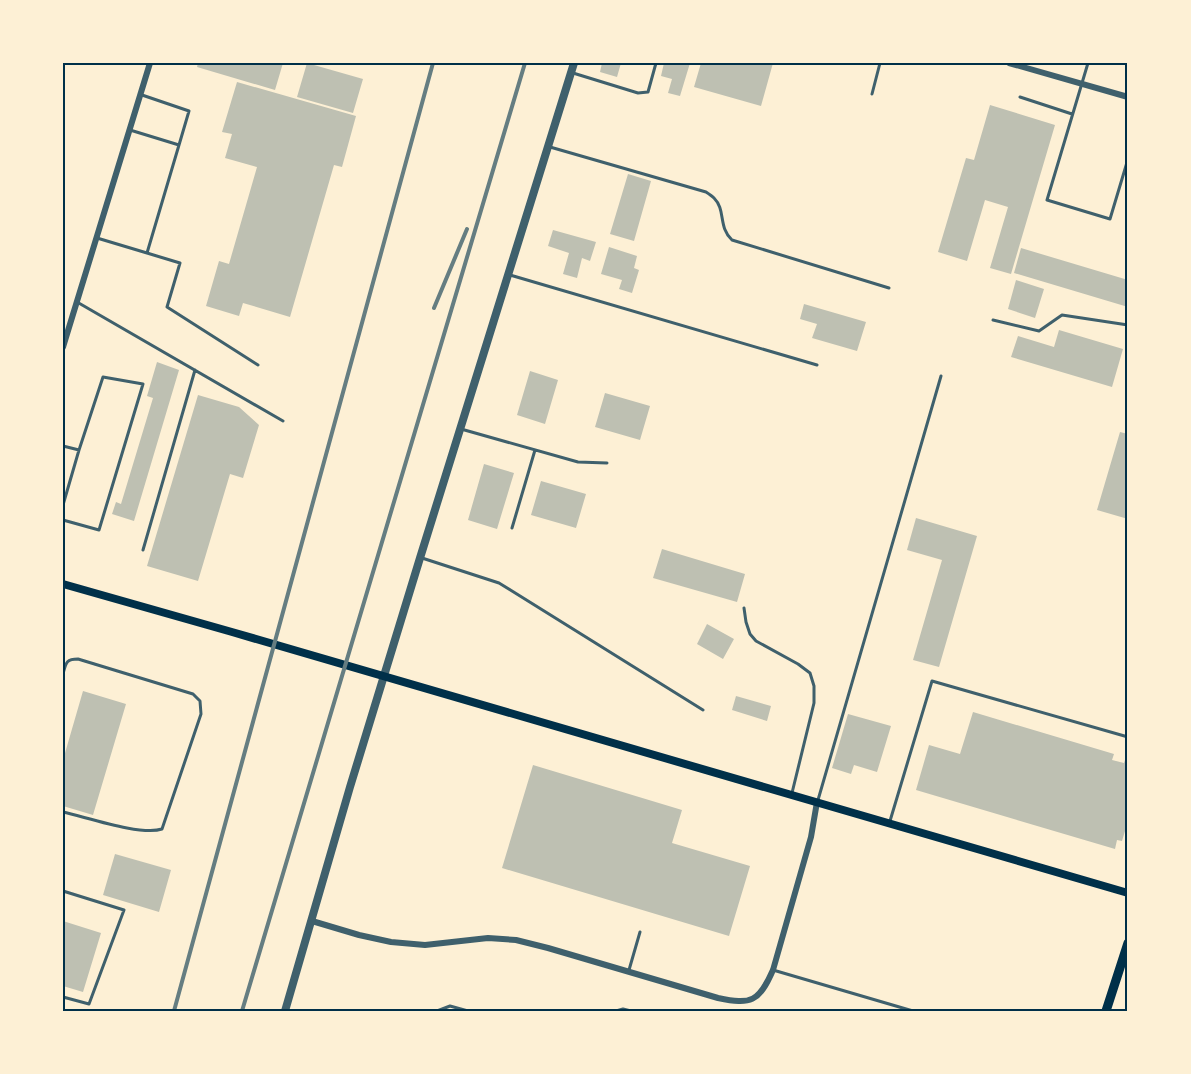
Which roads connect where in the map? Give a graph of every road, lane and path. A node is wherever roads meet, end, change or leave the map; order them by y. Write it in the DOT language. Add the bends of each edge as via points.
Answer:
graph roads {
  1 [pos="150,63"];
  2 [pos="574,63"];
  3 [pos="656,63"];
  4 [pos="880,63"];
  5 [pos="1009,63"];
  6 [pos="1088,63"];
  7 [pos="571,72"];
  8 [pos="1081,84"];
  9 [pos="141,94"];
  10 [pos="872,94"];
  11 [pos="1020,97"];
  12 [pos="1128,97"];
  13 [pos="1072,114"];
  14 [pos="130,130"];
  15 [pos="179,145"];
  16 [pos="548,146"];
  17 [pos="1128,159"];
  18 [pos="97,238"];
  19 [pos="147,253"];
  20 [pos="508,274"];
  21 [pos="889,288"];
  22 [pos="77,302"];
  23 [pos="993,320"];
  24 [pos="1128,324"];
  25 [pos="63,347"];
  26 [pos="258,365"];
  27 [pos="817,365"];
  28 [pos="195,370"];
  29 [pos="941,376"];
  30 [pos="282,421"];
  31 [pos="460,429"];
  32 [pos="63,446"];
  33 [pos="79,450"];
  34 [pos="535,450"];
  35 [pos="607,463"];
  36 [pos="63,504"];
  37 [pos="63,520"];
  38 [pos="512,528"];
  39 [pos="143,550"];
  40 [pos="420,558"];
  41 [pos="63,584"];
  42 [pos="744,608"];
  43 [pos="63,674"];
  44 [pos="703,710"];
  45 [pos="1128,737"];
  46 [pos="792,795"];
  47 [pos="817,802"];
  48 [pos="63,812"];
  49 [pos="889,823"];
  50 [pos="63,891"];
  51 [pos="1128,892"];
  52 [pos="312,921"];
  53 [pos="640,932"];
  54 [pos="1128,943"];
  55 [pos="773,970"];
  56 [pos="629,972"];
  57 [pos="63,997"];
  58 [pos="285,1011"];
  59 [pos="437,1011"];
  60 [pos="468,1011"];
  61 [pos="616,1011"];
  62 [pos="631,1011"];
  63 [pos="913,1011"];
  64 [pos="1106,1011"];
  1 -- 9 [label="street"];
  2 -- 7 [label="street"];
  3 -- 7 [label="lane" via="648,92 638,93"];
  4 -- 10 [label="lane"];
  5 -- 8 [label="street"];
  6 -- 8 [label="lane"];
  7 -- 16 [label="street"];
  8 -- 12 [label="street"];
  8 -- 13 [label="lane"];
  9 -- 14 [label="street"];
  9 -- 15 [label="lane" via="189,111"];
  11 -- 13 [label="lane"];
  13 -- 17 [label="lane" via="1047,200 1110,219"];
  14 -- 15 [label="lane"];
  14 -- 18 [label="street"];
  15 -- 19 [label="lane"];
  16 -- 20 [label="street"];
  16 -- 21 [label="lane" via="706,192 720,207 725,234 732,240"];
  18 -- 19 [label="lane"];
  18 -- 22 [label="street"];
  19 -- 26 [label="lane" via="180,263 167,307"];
  20 -- 27 [label="lane"];
  20 -- 31 [label="street"];
  22 -- 25 [label="street"];
  22 -- 28 [label="lane"];
  23 -- 24 [label="lane" via="1039,331 1062,315"];
  28 -- 30 [label="lane"];
  28 -- 39 [label="lane"];
  29 -- 47 [label="lane"];
  31 -- 34 [label="lane"];
  31 -- 40 [label="street"];
  32 -- 33 [label="lane"];
  33 -- 36 [label="lane"];
  33 -- 37 [label="lane" via="103,377 143,384 99,531"];
  34 -- 35 [label="lane" via="578,462"];
  34 -- 38 [label="lane"];
  40 -- 44 [label="lane" via="499,583"];
  40 -- 52 [label="street"];
  41 -- 46 [label="main road"];
  42 -- 46 [label="lane" via="750,634 756,641 810,673 814,686 814,703"];
  43 -- 48 [label="lane" via="66,663 78,659 193,694 201,709 162,830 128,828"];
  45 -- 49 [label="lane" via="932,681"];
  46 -- 47 [label="main road"];
  47 -- 49 [label="main road"];
  47 -- 55 [label="street" via="811,837"];
  49 -- 51 [label="main road"];
  50 -- 57 [label="lane" via="123,910 89,1004"];
  52 -- 56 [label="street" via="391,942 425,945 488,938 516,940"];
  52 -- 58 [label="street"];
  53 -- 56 [label="lane"];
  54 -- 64 [label="main road"];
  55 -- 56 [label="street" via="766,988 753,1000 736,1002"];
  55 -- 63 [label="lane"];
  59 -- 60 [label="lane" via="450,1006"];
  61 -- 62 [label="lane"];
}
